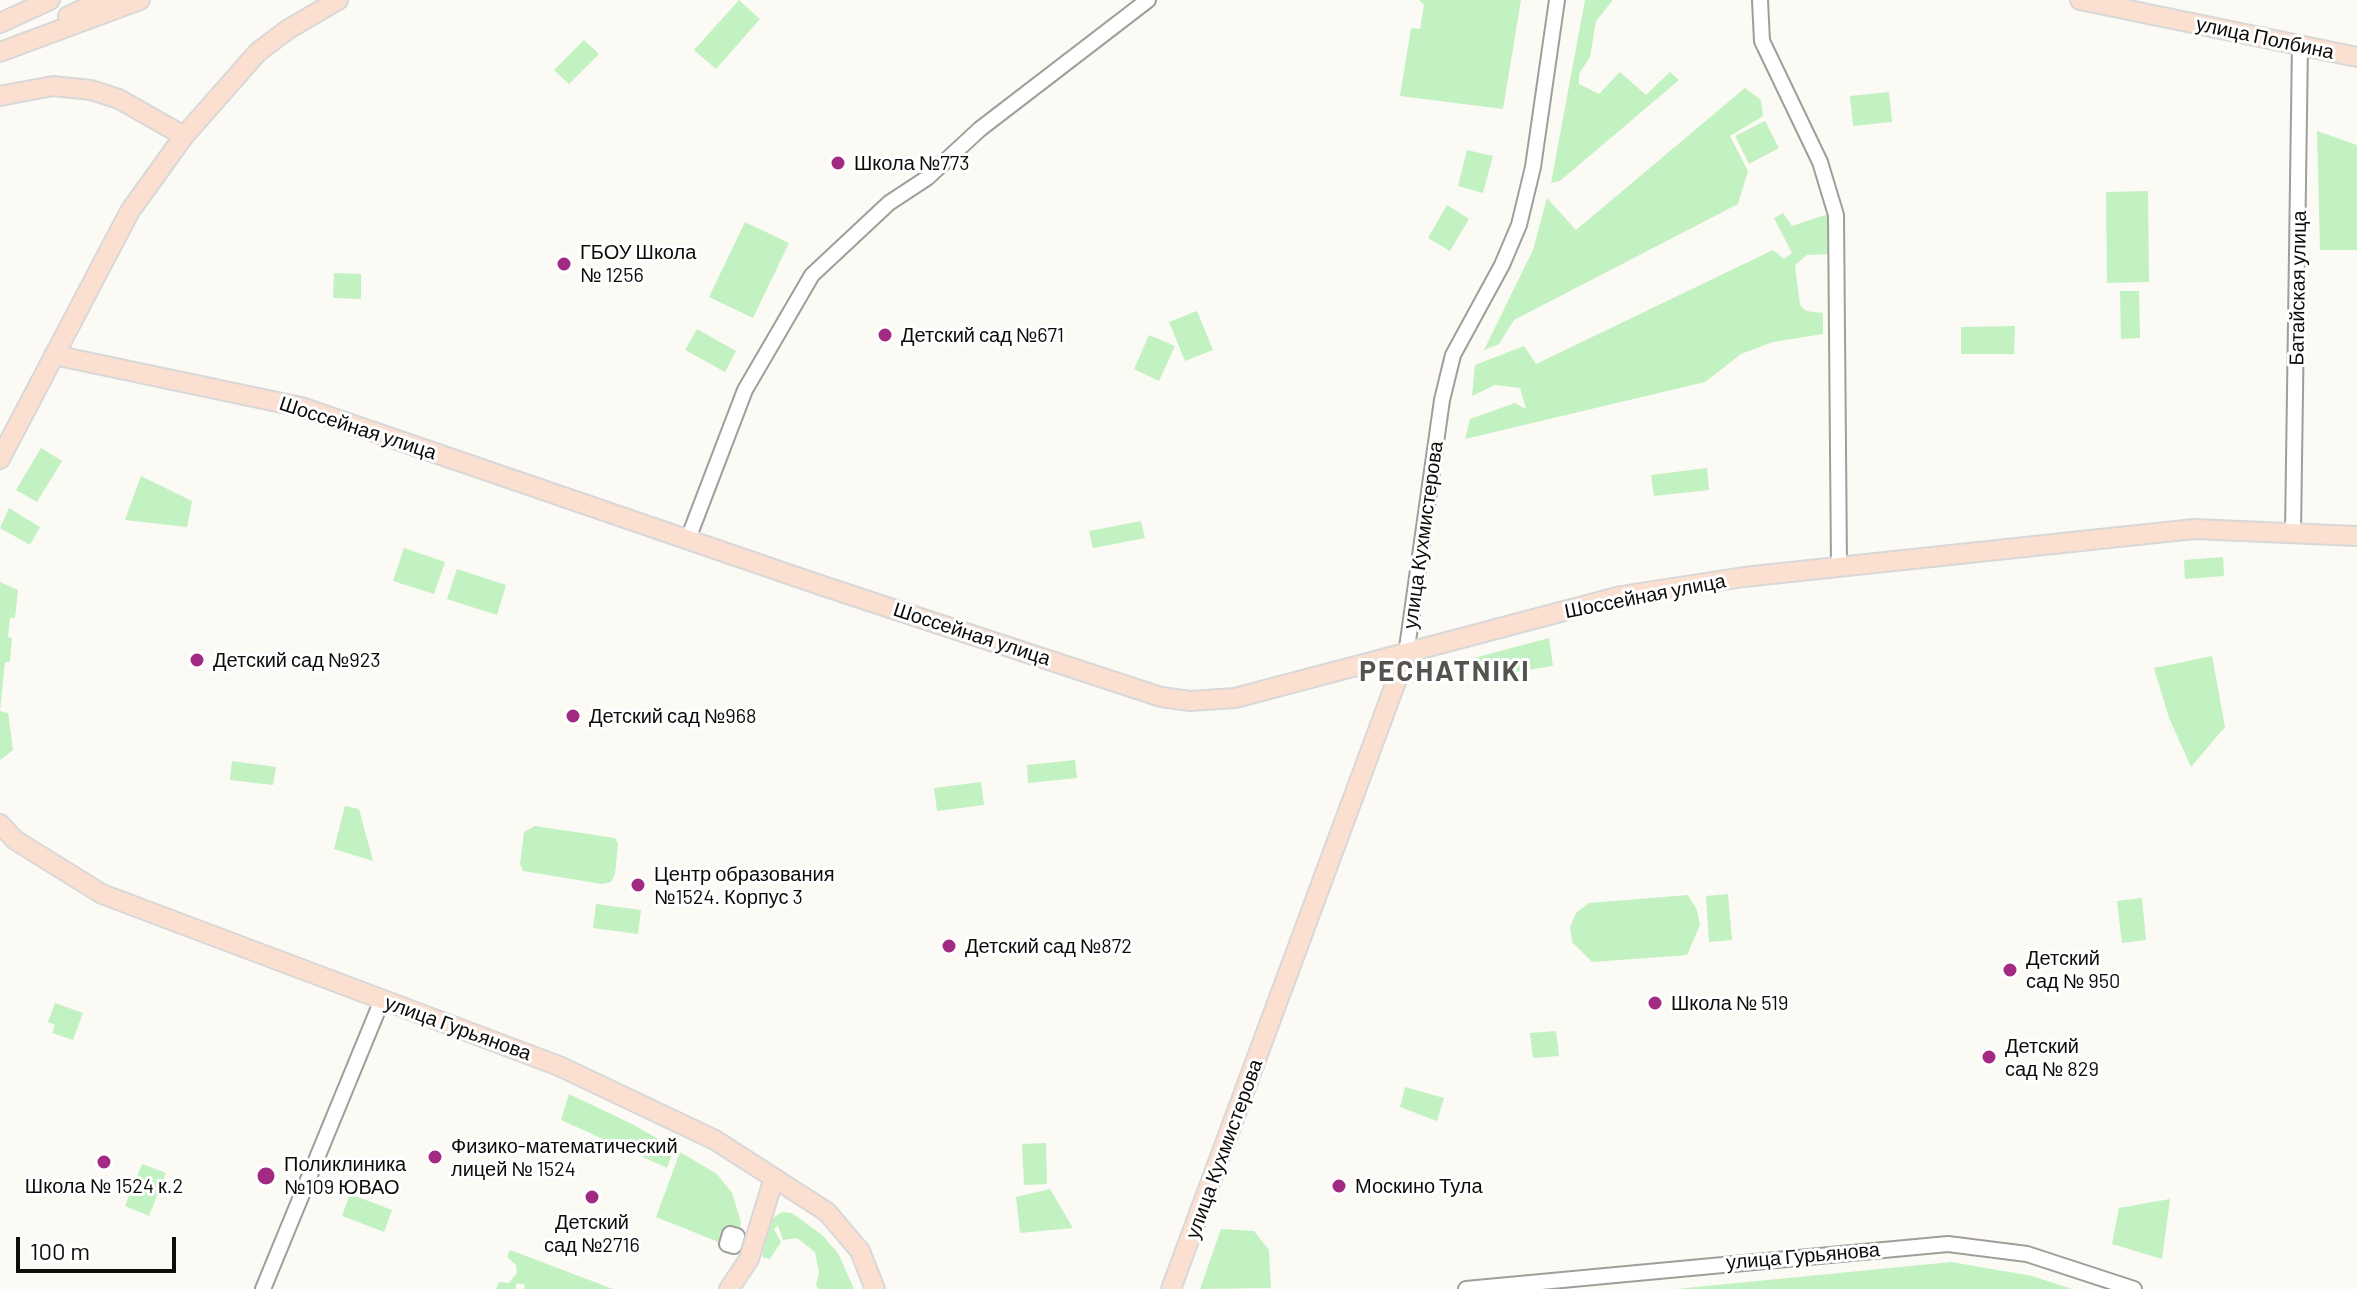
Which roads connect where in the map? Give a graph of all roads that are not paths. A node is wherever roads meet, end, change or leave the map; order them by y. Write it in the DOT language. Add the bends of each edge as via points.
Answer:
graph roads {
  1 [pos="50,0"];
  2 [pos="104,0"];
  3 [pos="140,0"];
  4 [pos="338,0"];
  5 [pos="1148,0"];
  6 [pos="1557,0"];
  7 [pos="1760,0"];
  8 [pos="2080,0"];
  9 [pos="0,23"];
  10 [pos="2300,44"];
  11 [pos="0,49"];
  12 [pos="2357,57"];
  13 [pos="0,96"];
  14 [pos="184,136"];
  15 [pos="54,355"];
  16 [pos="0,459"];
  17 [pos="2293,532"];
  18 [pos="2357,536"];
  19 [pos="688,539"];
  20 [pos="1839,566"];
  21 [pos="1406,655"];
  22 [pos="0,824"];
  23 [pos="382,1000"];
  24 [pos="774,1178"];
  25 [pos="263,1289"];
  26 [pos="729,1289"];
  27 [pos="875,1289"];
  28 [pos="1171,1289"];
  29 [pos="1466,1289"];
  30 [pos="2134,1289"];
  1 -- 9 [label="main road"];
  2 -- 11 [label="main road"];
  3 -- 11 [label="main road"];
  4 -- 14 [label="main road" via="258,52"];
  5 -- 19 [label="street" via="889,203 812,275 745,390"];
  6 -- 21 [label="street, улица Кухмистерова" via="1533,167 1519,225 1457,345 1442,400"];
  7 -- 20 [label="street" via="1762,41 1820,162 1836,215"];
  8 -- 10 [label="main road, улица Полбина"];
  10 -- 12 [label="main road, улица Полбина"];
  10 -- 17 [label="street, Батайская улица"];
  13 -- 14 [label="main road" via="53,86 91,90 119,99"];
  14 -- 15 [label="main road" via="130,211"];
  15 -- 16 [label="main road"];
  15 -- 19 [label="main road, Шоссейная улица" via="301,407"];
  17 -- 18 [label="main road, Шоссейная улица"];
  17 -- 20 [label="main road, Шоссейная улица" via="2194,529"];
  19 -- 21 [label="main road, Шоссейная улица" via="1161,697 1213,702"];
  20 -- 21 [label="main road, Шоссейная улица" via="1621,596"];
  21 -- 28 [label="main road, улица Кухмистерова"];
  22 -- 23 [label="main road, улица Гурьянова" via="26,847 102,894"];
  23 -- 24 [label="main road, улица Гурьянова" via="599,1083 715,1140"];
  23 -- 25 [label="street"];
  24 -- 26 [label="main road" via="749,1259"];
  24 -- 27 [label="main road, улица Гурьянова" via="827,1212 860,1251"];
  29 -- 30 [label="street, улица Гурьянова" via="1948,1244 2027,1254"];
}
